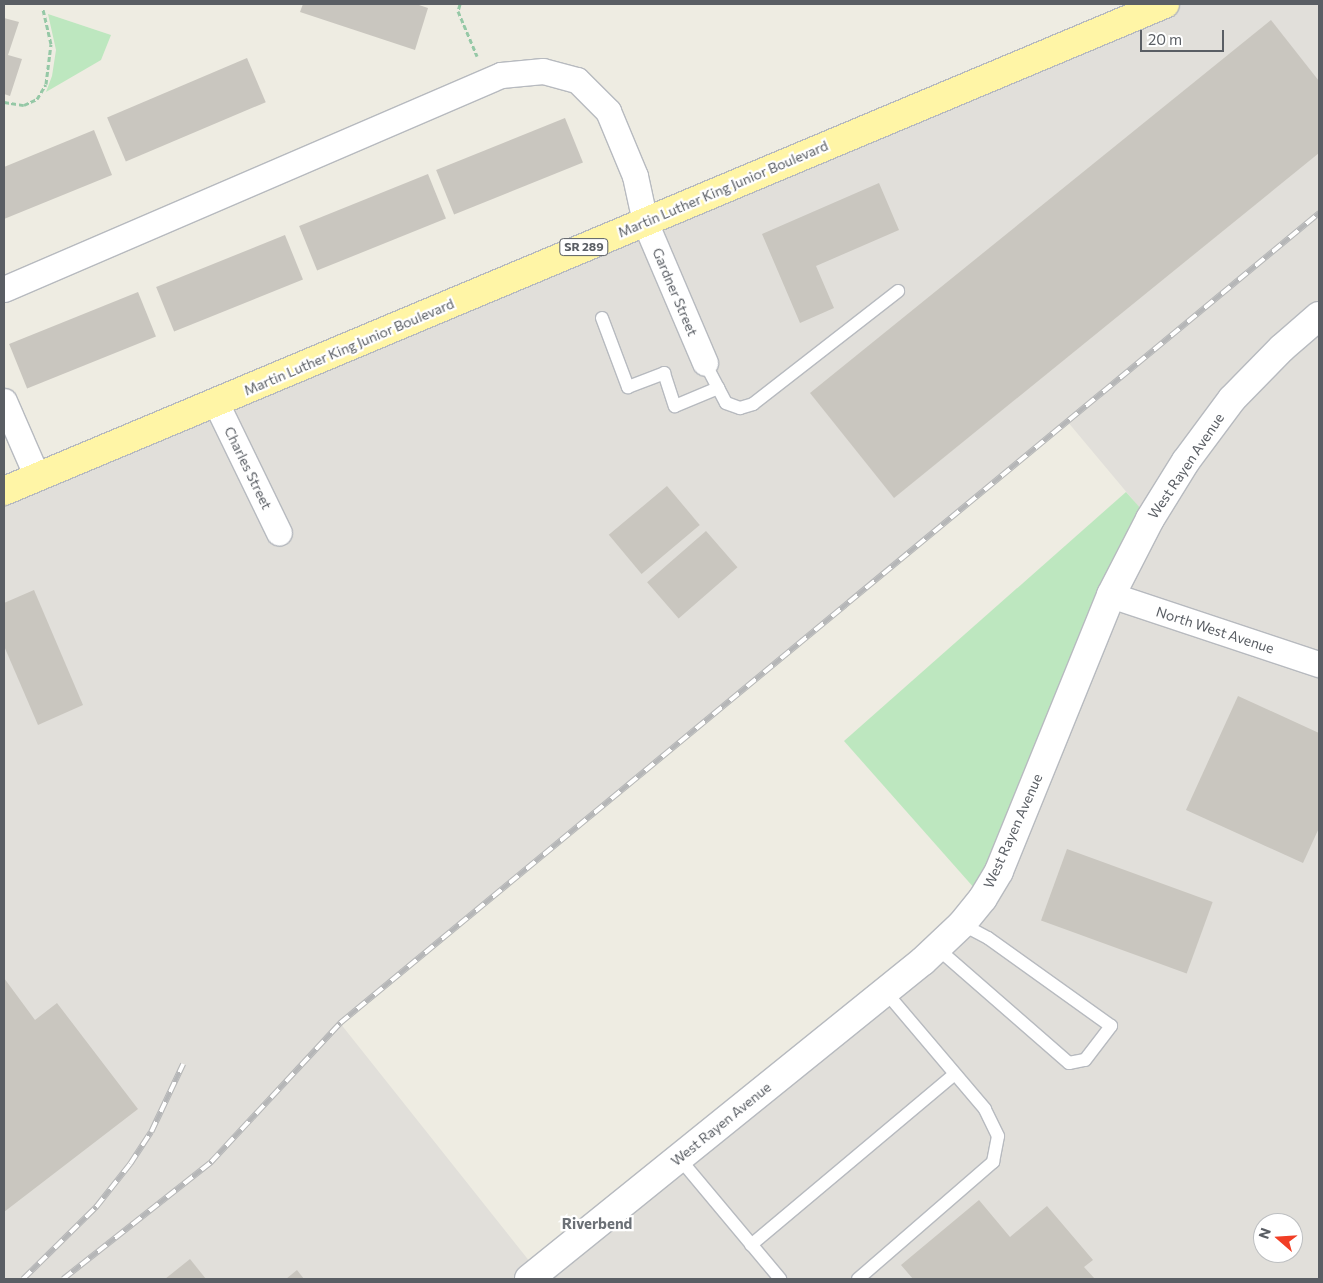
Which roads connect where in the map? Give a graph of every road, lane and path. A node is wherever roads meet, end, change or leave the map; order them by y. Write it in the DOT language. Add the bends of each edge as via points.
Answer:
graph roads {
  1 [pos="460,4"];
  2 [pos="1154,5"];
  3 [pos="43,8"];
  4 [pos="480,63"];
  5 [pos="4,102"];
  6 [pos="645,222"];
  7 [pos="4,289"];
  8 [pos="898,291"];
  9 [pos="1319,316"];
  10 [pos="602,318"];
  11 [pos="705,363"];
  12 [pos="718,388"];
  13 [pos="4,400"];
  14 [pos="216,403"];
  15 [pos="37,477"];
  16 [pos="4,491"];
  17 [pos="279,534"];
  18 [pos="1111,595"];
  19 [pos="1319,664"];
  20 [pos="962,924"];
  21 [pos="937,948"];
  22 [pos="886,992"];
  23 [pos="955,1074"];
  24 [pos="679,1158"];
  25 [pos="751,1245"];
  26 [pos="529,1279"];
  27 [pos="780,1279"];
  28 [pos="858,1279"];
  1 -- 4 [label="path" via="458,11"];
  2 -- 6 [label="main road, Martin Luther King Junior Boulevard / SR 289"];
  3 -- 5 [label="path" via="51,44 46,84 37,99 24,105"];
  6 -- 7 [label="street, Gardner Street" via="635,176 608,111 577,80 543,71 522,72 501,75"];
  6 -- 11 [label="street, Gardner Street"];
  6 -- 14 [label="main road, Martin Luther King Junior Boulevard / SR 289"];
  8 -- 12 [label="lane" via="753,404 740,408 726,403"];
  9 -- 18 [label="street, West Rayen Avenue" via="1232,399 1186,461 1150,519"];
  10 -- 12 [label="lane" via="628,387 664,373 675,406"];
  11 -- 12 [label="lane"];
  13 -- 15 [label="street"];
  14 -- 15 [label="main road, Martin Luther King Junior Boulevard / SR 289"];
  14 -- 17 [label="street, Charles Street"];
  15 -- 16 [label="main road, Martin Luther King Junior Boulevard / SR 289"];
  18 -- 19 [label="street, North West Avenue"];
  18 -- 20 [label="street, West Rayen Avenue" via="999,871"];
  20 -- 21 [label="street, West Rayen Avenue"];
  20 -- 21 [label="lane" via="988,938 1111,1026 1086,1060 1069,1063"];
  21 -- 22 [label="street, West Rayen Avenue"];
  22 -- 23 [label="lane"];
  22 -- 24 [label="street, West Rayen Avenue"];
  23 -- 25 [label="lane"];
  23 -- 28 [label="lane" via="985,1109 998,1136 993,1162"];
  24 -- 25 [label="lane"];
  24 -- 26 [label="street, West Rayen Avenue"];
  25 -- 27 [label="lane"];
}
